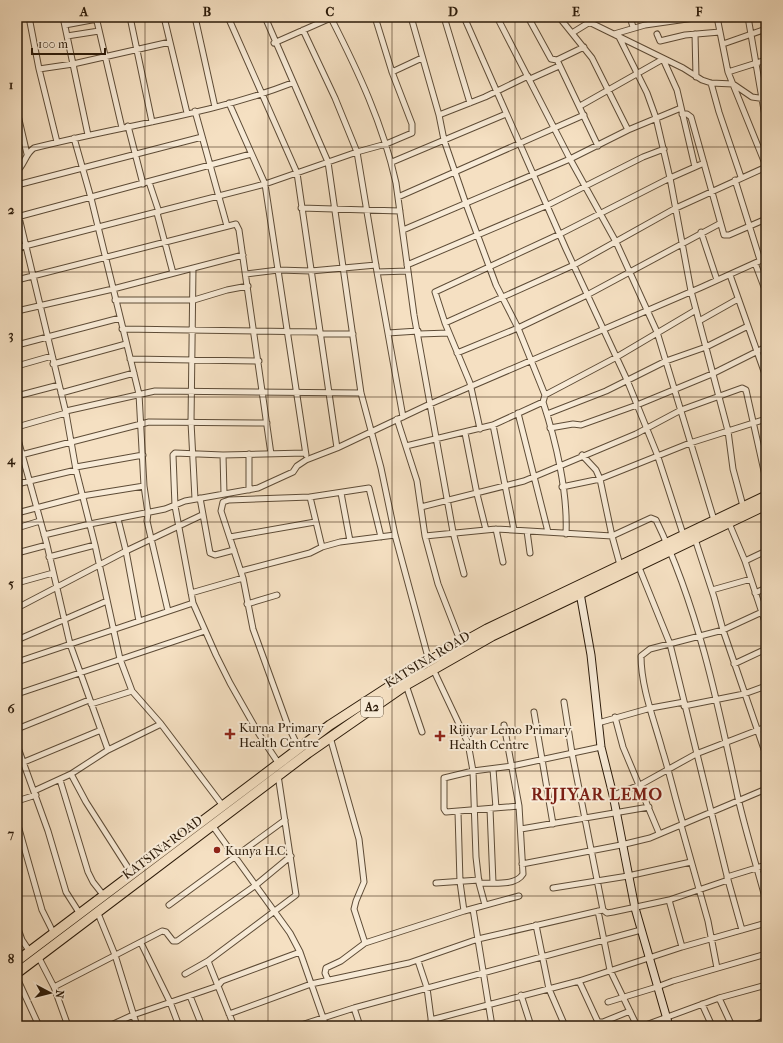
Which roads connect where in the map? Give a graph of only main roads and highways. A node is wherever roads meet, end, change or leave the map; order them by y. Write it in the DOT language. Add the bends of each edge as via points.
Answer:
graph roads {
  1 [pos="766,496"];
  2 [pos="766,505"];
  3 [pos="669,546"];
  4 [pos="431,665"];
  5 [pos="34,954"];
  6 [pos="17,961"];
  7 [pos="17,973"];
  1 -- 3 [label="highway, KATSINA ROAD / A2" via="683,534"];
  2 -- 3 [label="highway, KATSINA ROAD / A2" via="694,539"];
  3 -- 4 [label="highway, KATSINA ROAD / A2" via="638,565"];
  3 -- 4 [label="highway, KATSINA ROAD / A2" via="620,565 461,643"];
  4 -- 5 [label="highway, KATSINA ROAD / A2" via="278,775 97,911"];
  4 -- 5 [label="highway, KATSINA ROAD / A2" via="366,700 132,874 54,934"];
  5 -- 6 [label="highway, KATSINA ROAD / A2"];
  5 -- 7 [label="highway, KATSINA ROAD / A2"];
}
